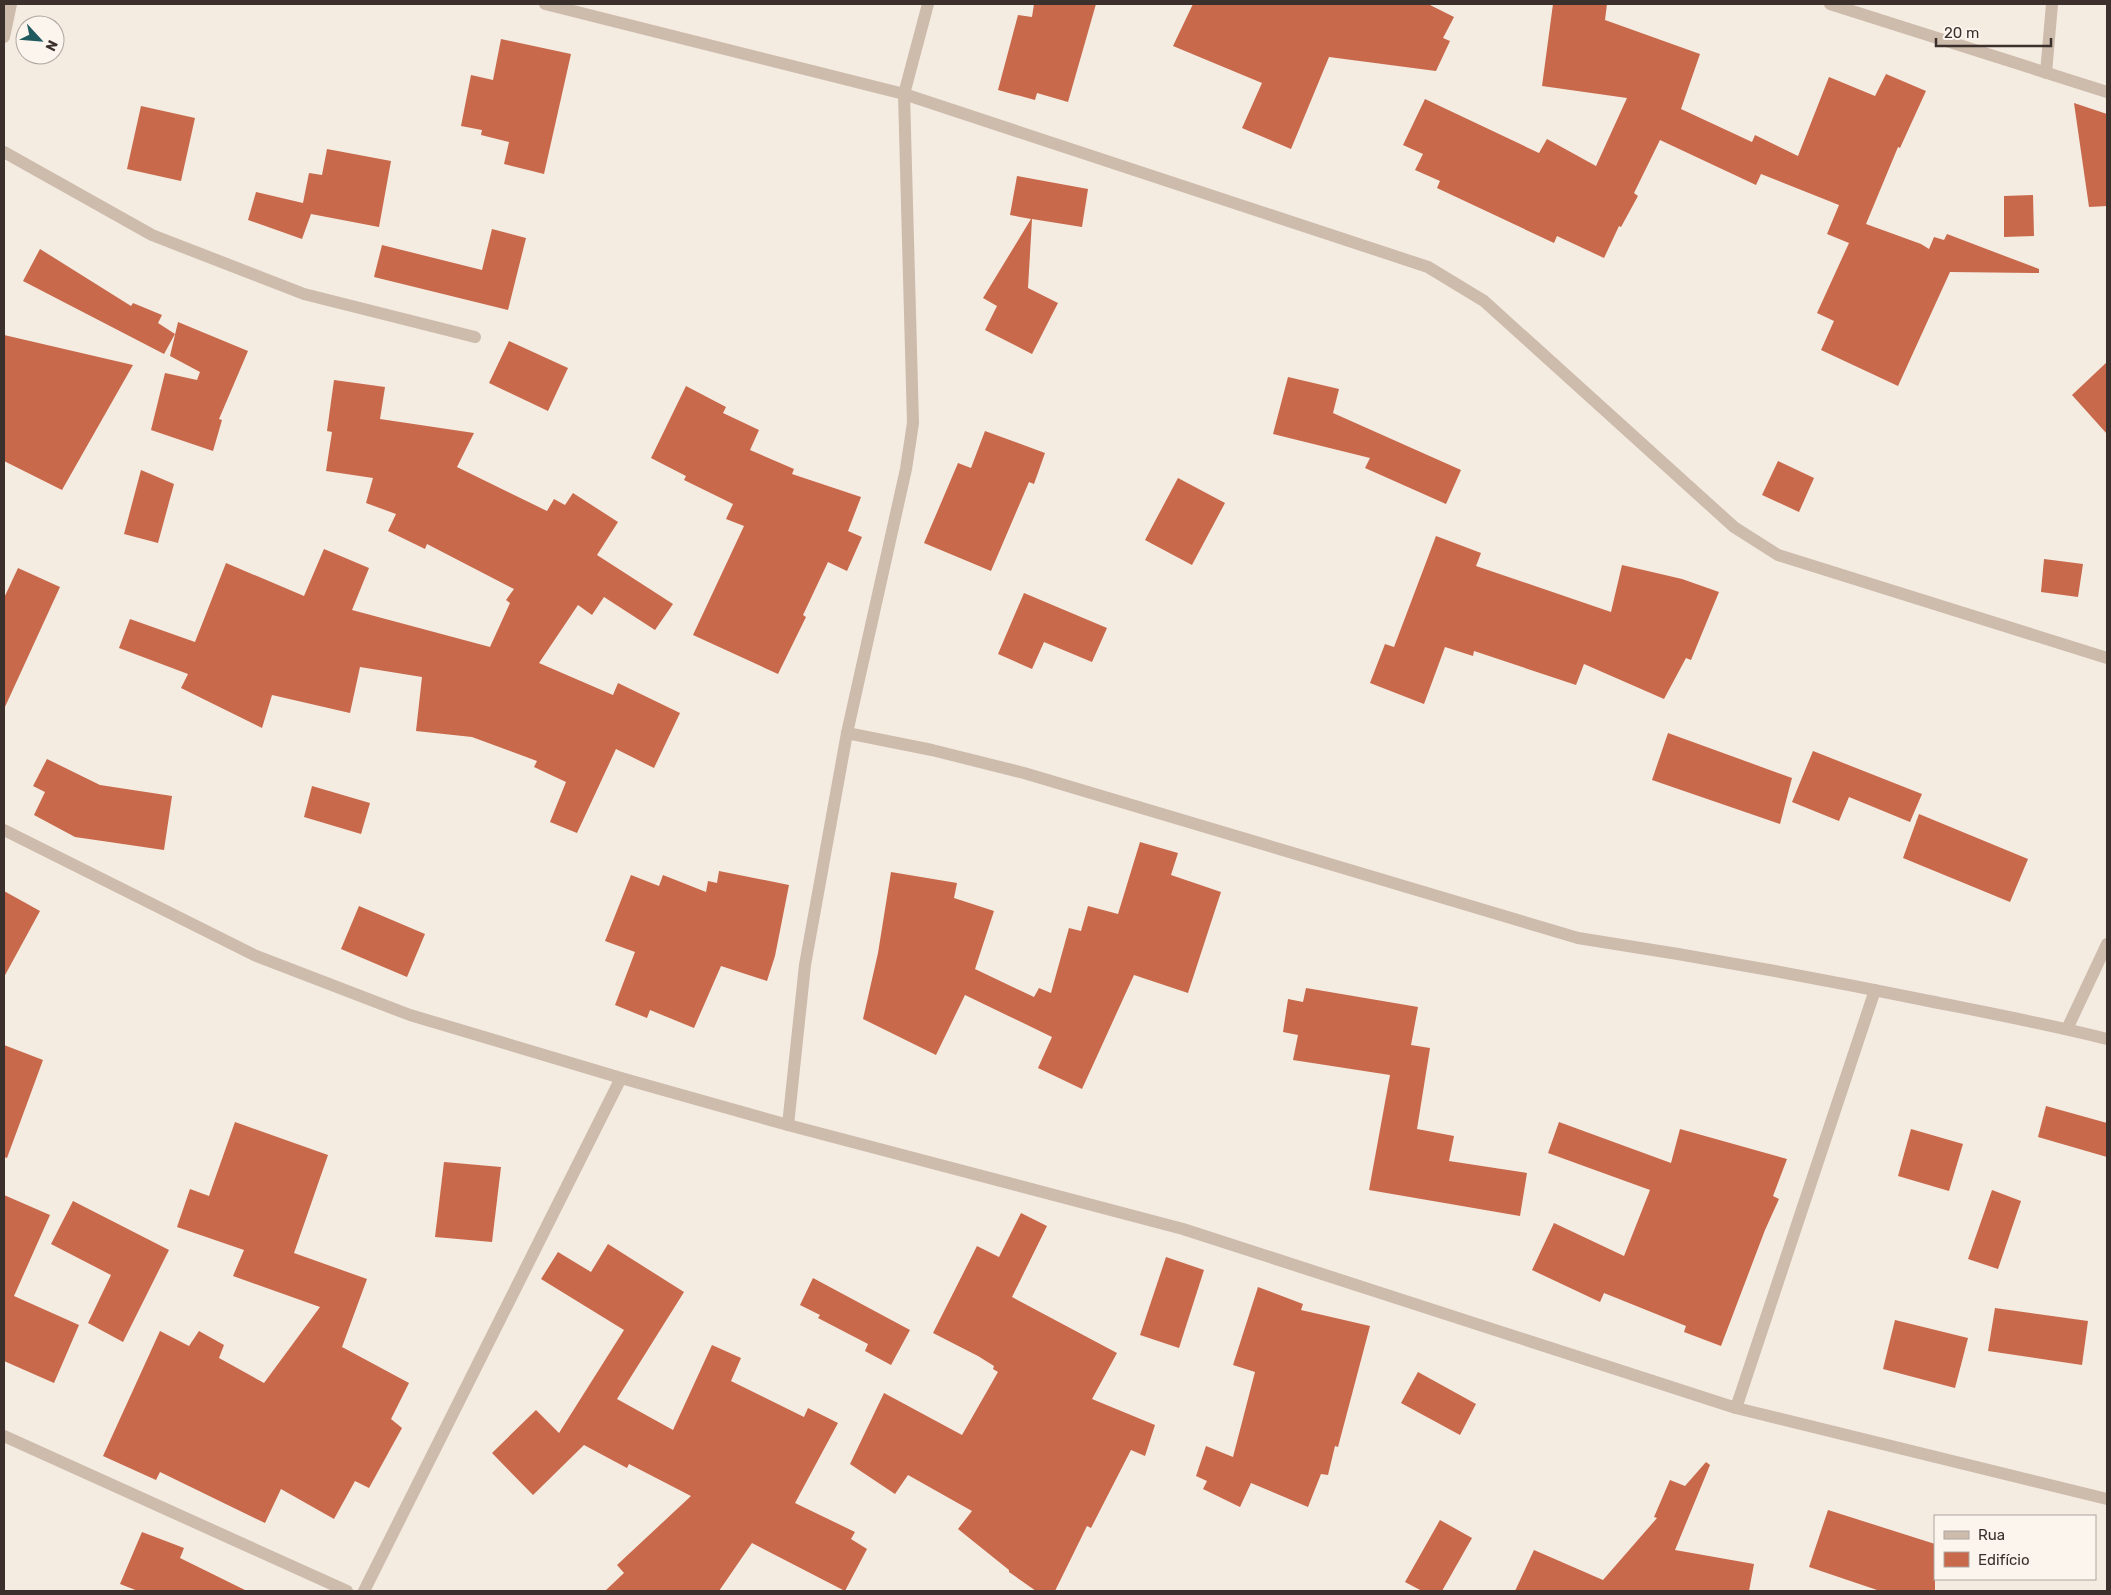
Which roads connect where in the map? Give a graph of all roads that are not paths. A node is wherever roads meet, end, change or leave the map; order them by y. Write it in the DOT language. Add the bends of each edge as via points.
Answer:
graph roads {
  1 [pos="10,4"];
  2 [pos="546,4"];
  3 [pos="928,4"];
  4 [pos="1830,4"];
  5 [pos="2052,4"];
  6 [pos="4,37"];
  7 [pos="2046,73"];
  8 [pos="2107,92"];
  9 [pos="904,94"];
  10 [pos="4,152"];
  11 [pos="475,337"];
  12 [pos="2107,658"];
  13 [pos="847,733"];
  14 [pos="4,830"];
  15 [pos="2107,944"];
  16 [pos="1875,990"];
  17 [pos="2067,1029"];
  18 [pos="2107,1039"];
  19 [pos="621,1078"];
  20 [pos="788,1125"];
  21 [pos="1736,1408"];
  22 [pos="4,1436"];
  23 [pos="2107,1498"];
  24 [pos="347,1591"];
  25 [pos="364,1591"];
  1 -- 6 [label="street"];
  2 -- 9 [label="street"];
  3 -- 9 [label="street"];
  4 -- 7 [label="street"];
  5 -- 7 [label="street"];
  7 -- 8 [label="street"];
  9 -- 12 [label="street" via="1428,267 1484,302 1734,528 1778,555"];
  9 -- 13 [label="street" via="913,423 906,469"];
  10 -- 11 [label="street" via="152,235 304,294"];
  13 -- 16 [label="street" via="1024,773 1578,938"];
  13 -- 20 [label="street" via="805,965"];
  14 -- 19 [label="street" via="254,955 410,1015"];
  15 -- 17 [label="street"];
  16 -- 17 [label="street"];
  16 -- 21 [label="street"];
  17 -- 18 [label="street"];
  19 -- 20 [label="street"];
  19 -- 25 [label="street"];
  20 -- 21 [label="street" via="1183,1229"];
  21 -- 23 [label="street"];
  22 -- 24 [label="street"];
}
